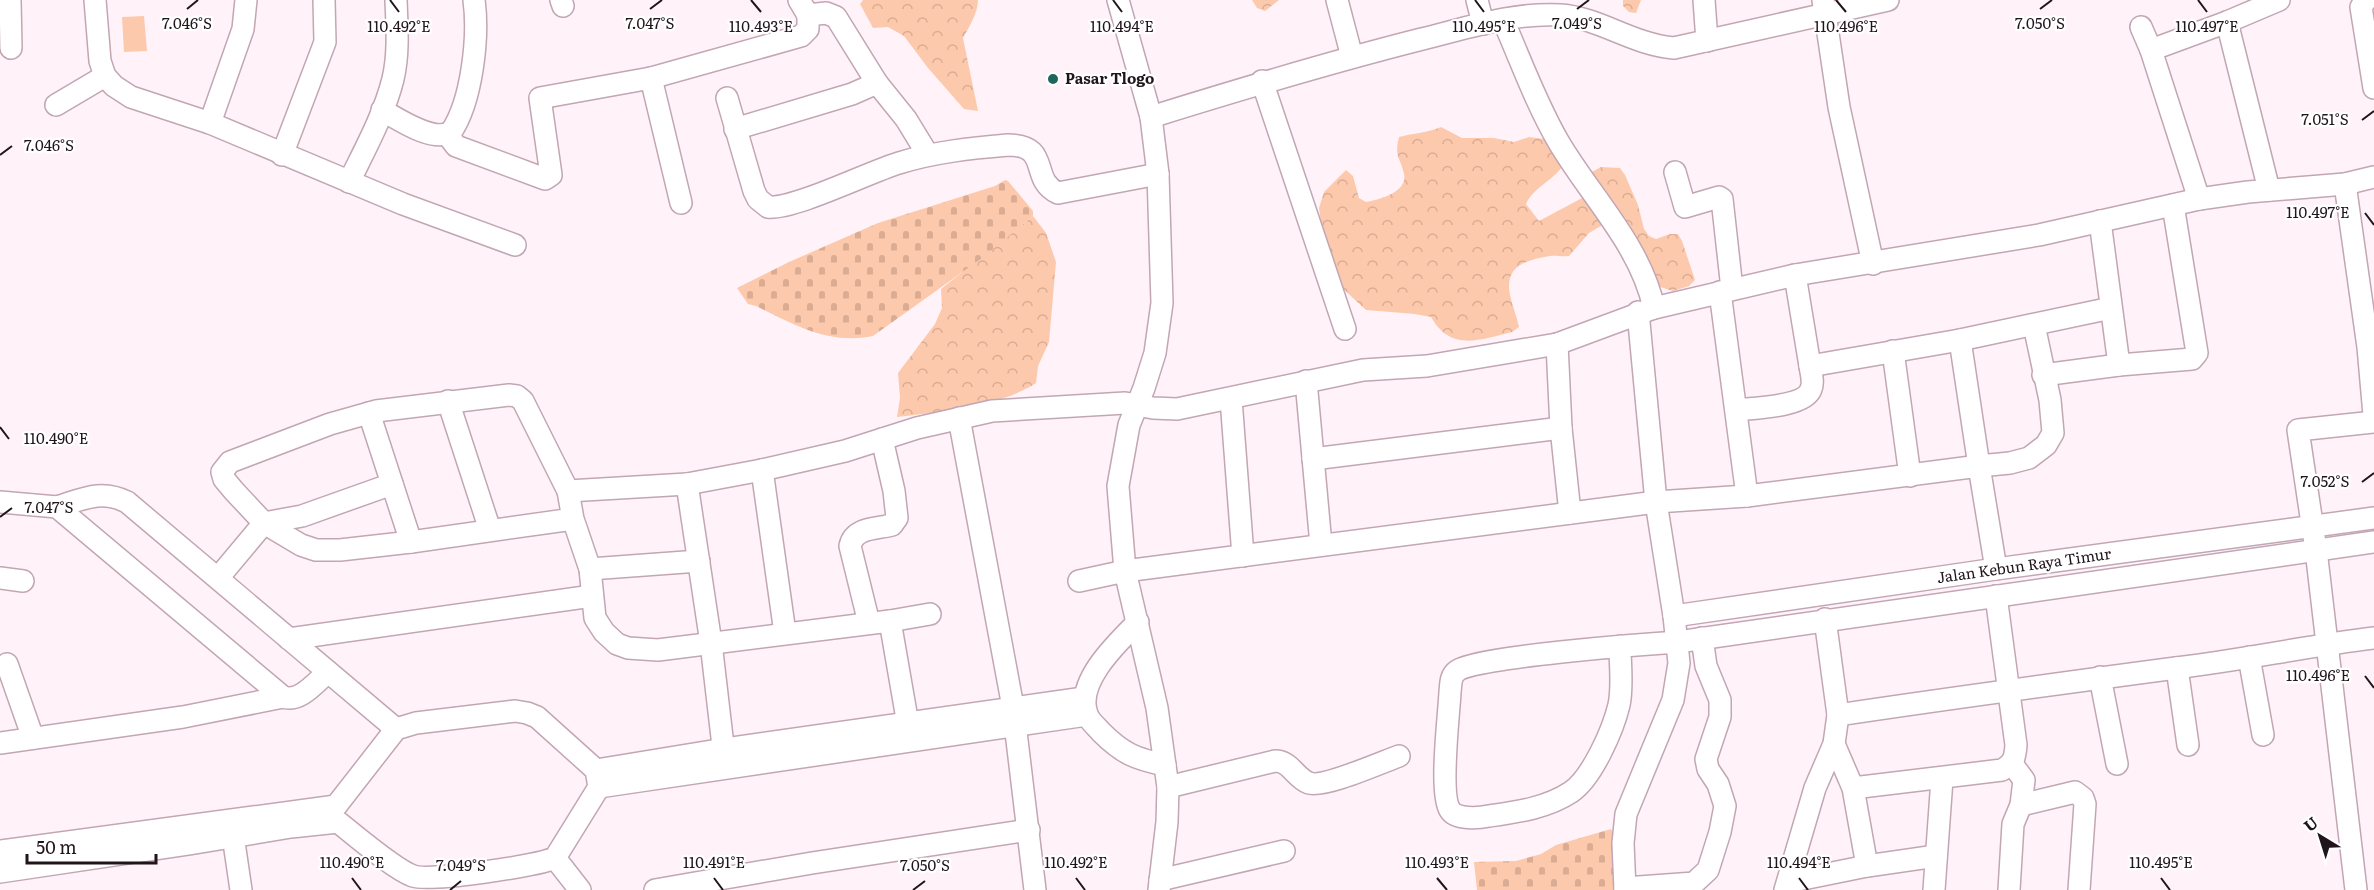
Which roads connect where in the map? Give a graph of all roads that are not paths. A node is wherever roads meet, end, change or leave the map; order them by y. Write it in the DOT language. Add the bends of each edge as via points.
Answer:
graph roads {
  1 [pos="10,0"];
  2 [pos="95,0"];
  3 [pos="246,0"];
  4 [pos="324,0"];
  5 [pos="396,0"];
  6 [pos="474,0"];
  7 [pos="1118,0"];
  8 [pos="1337,0"];
  9 [pos="1477,0"];
  10 [pos="1704,0"];
  11 [pos="1888,0"];
  12 [pos="2279,0"];
  13 [pos="2366,0"];
  14 [pos="804,8"];
  15 [pos="1824,8"];
  16 [pos="1493,22"];
  17 [pos="2227,22"];
  18 [pos="2141,27"];
  19 [pos="1707,41"];
  20 [pos="11,48"];
  21 [pos="2151,50"];
  22 [pos="1352,57"];
  23 [pos="105,76"];
  24 [pos="651,78"];
  25 [pos="1262,81"];
  26 [pos="877,83"];
  27 [pos="2374,88"];
  28 [pos="727,98"];
  29 [pos="56,105"];
  30 [pos="382,110"];
  31 [pos="1151,117"];
  32 [pos="210,123"];
  33 [pos="735,129"];
  34 [pos="447,134"];
  35 [pos="282,155"];
  36 [pos="928,156"];
  37 [pos="1676,172"];
  38 [pos="1158,174"];
  39 [pos="2374,177"];
  40 [pos="350,183"];
  41 [pos="2345,184"];
  42 [pos="2269,190"];
  43 [pos="2199,199"];
  44 [pos="681,203"];
  45 [pos="2173,205"];
  46 [pos="2100,220"];
  47 [pos="515,245"];
  48 [pos="1873,264"];
  49 [pos="1795,275"];
  50 [pos="1726,291"];
  51 [pos="1648,304"];
  52 [pos="2111,308"];
  53 [pos="2034,325"];
  54 [pos="1346,329"];
  55 [pos="1960,340"];
  56 [pos="1557,344"];
  57 [pos="2371,346"];
  58 [pos="1893,351"];
  59 [pos="2119,365"];
  60 [pos="1809,366"];
  61 [pos="2043,375"];
  62 [pos="1306,381"];
  63 [pos="1231,399"];
  64 [pos="448,401"];
  65 [pos="1137,404"];
  66 [pos="1736,410"];
  67 [pos="369,413"];
  68 [pos="2374,415"];
  69 [pos="958,418"];
  70 [pos="2374,422"];
  71 [pos="1561,428"];
  72 [pos="882,439"];
  73 [pos="1313,459"];
  74 [pos="1979,466"];
  75 [pos="762,470"];
  76 [pos="1910,476"];
  77 [pos="392,484"];
  78 [pos="687,484"];
  79 [pos="568,491"];
  80 [pos="1747,496"];
  81 [pos="0,502"];
  82 [pos="1656,502"];
  83 [pos="57,507"];
  84 [pos="1570,513"];
  85 [pos="2374,518"];
  86 [pos="573,519"];
  87 [pos="264,523"];
  88 [pos="2312,526"];
  89 [pos="490,530"];
  90 [pos="411,542"];
  91 [pos="2374,542"];
  92 [pos="1321,545"];
  93 [pos="2316,550"];
  94 [pos="1243,556"];
  95 [pos="699,561"];
  96 [pos="590,569"];
  97 [pos="1996,569"];
  98 [pos="1125,570"];
  99 [pos="0,578"];
  100 [pos="218,578"];
  101 [pos="23,580"];
  102 [pos="1079,581"];
  103 [pos="592,596"];
  104 [pos="1996,596"];
  105 [pos="930,614"];
  106 [pos="1674,616"];
  107 [pos="1825,619"];
  108 [pos="880,622"];
  109 [pos="1138,622"];
  110 [pos="785,633"];
  111 [pos="1702,638"];
  112 [pos="289,639"];
  113 [pos="2374,639"];
  114 [pos="1678,642"];
  115 [pos="711,643"];
  116 [pos="2326,644"];
  117 [pos="1620,646"];
  118 [pos="2249,657"];
  119 [pos="7,664"];
  120 [pos="2177,668"];
  121 [pos="328,672"];
  122 [pos="2100,677"];
  123 [pos="2008,690"];
  124 [pos="283,697"];
  125 [pos="1085,706"];
  126 [pos="1838,715"];
  127 [pos="1014,717"];
  128 [pos="396,729"];
  129 [pos="909,732"];
  130 [pos="2263,735"];
  131 [pos="33,738"];
  132 [pos="0,743"];
  133 [pos="1834,744"];
  134 [pos="2188,746"];
  135 [pos="1399,756"];
  136 [pos="725,759"];
  137 [pos="2117,764"];
  138 [pos="1165,765"];
  139 [pos="2012,765"];
  140 [pos="597,778"];
  141 [pos="1942,778"];
  142 [pos="1168,787"];
  143 [pos="1853,788"];
  144 [pos="2021,805"];
  145 [pos="337,814"];
  146 [pos="231,829"];
  147 [pos="1029,830"];
  148 [pos="0,851"];
  149 [pos="1284,851"];
  150 [pos="1936,856"];
  151 [pos="555,858"];
  152 [pos="1867,866"];
  153 [pos="0,872"];
  154 [pos="1159,885"];
  155 [pos="1787,886"];
  156 [pos="1625,889"];
  157 [pos="241,890"];
  158 [pos="580,890"];
  159 [pos="655,890"];
  160 [pos="1035,890"];
  161 [pos="1934,890"];
  162 [pos="2009,890"];
  163 [pos="2079,890"];
  164 [pos="2356,890"];
  1 -- 20 [label="street"];
  2 -- 23 [label="street" via="100,61"];
  3 -- 32 [label="street" via="243,29"];
  4 -- 35 [label="street" via="326,42"];
  5 -- 30 [label="street" via="397,56"];
  6 -- 34 [label="street" via="476,37 466,94 454,127"];
  7 -- 31 [label="street"];
  8 -- 22 [label="street"];
  9 -- 16 [label="street"];
  10 -- 19 [label="street"];
  11 -- 15 [label="street"];
  12 -- 17 [label="street"];
  13 -- 27 [label="street" via="2361,7 2362,20"];
  14 -- 24 [label="street" via="808,29 801,36"];
  14 -- 26 [label="street" via="836,17"];
  15 -- 19 [label="street"];
  15 -- 48 [label="street" via="1839,107"];
  16 -- 19 [label="street" via="1560,15 1583,19 1654,46 1674,48"];
  16 -- 22 [label="street"];
  16 -- 51 [label="street" via="1550,127 1623,237"];
  17 -- 21 [label="street"];
  17 -- 42 [label="street"];
  18 -- 21 [label="street"];
  21 -- 43 [label="street"];
  22 -- 25 [label="street"];
  23 -- 29 [label="street"];
  23 -- 32 [label="street" via="131,97"];
  24 -- 34 [label="street" via="540,99 551,175 545,179 456,146"];
  24 -- 44 [label="street"];
  25 -- 31 [label="street"];
  25 -- 54 [label="street"];
  26 -- 33 [label="street"];
  26 -- 36 [label="street" via="906,119"];
  28 -- 33 [label="street"];
  30 -- 34 [label="street" via="432,134"];
  30 -- 40 [label="street"];
  31 -- 38 [label="street"];
  32 -- 35 [label="street"];
  33 -- 36 [label="street" via="754,191 768,207 788,205 871,172"];
  35 -- 40 [label="street"];
  36 -- 38 [label="street" via="979,147 1022,145 1037,159 1046,185 1058,194"];
  37 -- 50 [label="street" via="1685,207 1722,199"];
  38 -- 65 [label="street" via="1162,303 1155,352"];
  39 -- 41 [label="street"];
  40 -- 47 [label="street"];
  41 -- 42 [label="street"];
  41 -- 57 [label="street"];
  42 -- 43 [label="street"];
  43 -- 45 [label="street"];
  45 -- 46 [label="street"];
  45 -- 59 [label="street" via="2197,353 2192,359"];
  46 -- 48 [label="street" via="2039,235"];
  46 -- 52 [label="street"];
  48 -- 49 [label="street"];
  49 -- 50 [label="street"];
  49 -- 60 [label="street"];
  50 -- 51 [label="street"];
  50 -- 66 [label="street"];
  51 -- 56 [label="street"];
  51 -- 82 [label="street"];
  52 -- 53 [label="street"];
  52 -- 59 [label="street"];
  53 -- 55 [label="street"];
  53 -- 61 [label="street"];
  55 -- 58 [label="street"];
  55 -- 74 [label="street"];
  56 -- 62 [label="street"];
  56 -- 71 [label="street"];
  57 -- 68 [label="street"];
  58 -- 60 [label="street"];
  58 -- 76 [label="street"];
  59 -- 61 [label="street"];
  60 -- 66 [label="street" via="1812,382 1806,396 1777,405"];
  61 -- 74 [label="street" via="2054,425 2046,445 2029,458"];
  62 -- 63 [label="street"];
  62 -- 73 [label="street"];
  63 -- 65 [label="street" via="1178,409"];
  63 -- 94 [label="street"];
  64 -- 67 [label="street"];
  64 -- 79 [label="street" via="516,396 527,408"];
  64 -- 89 [label="street"];
  65 -- 69 [label="street" via="992,411"];
  65 -- 98 [label="street" via="1129,425 1118,486"];
  66 -- 80 [label="street"];
  67 -- 77 [label="street"];
  67 -- 87 [label="street" via="226,465 224,478"];
  69 -- 72 [label="street"];
  69 -- 127 [label="street"];
  70 -- 88 [label="street" via="2298,430"];
  71 -- 73 [label="street"];
  71 -- 84 [label="street"];
  72 -- 75 [label="street"];
  72 -- 108 [label="street" via="897,518 892,525 860,532 850,546"];
  73 -- 92 [label="street"];
  74 -- 76 [label="street"];
  74 -- 97 [label="street"];
  75 -- 78 [label="street"];
  75 -- 110 [label="street"];
  76 -- 80 [label="street"];
  77 -- 87 [label="street" via="302,516"];
  77 -- 90 [label="street"];
  78 -- 79 [label="street"];
  78 -- 95 [label="street"];
  79 -- 86 [label="street"];
  80 -- 82 [label="street"];
  81 -- 83 [label="street"];
  82 -- 84 [label="street"];
  82 -- 106 [label="street"];
  83 -- 100 [label="street" via="103,495 114,496 127,502"];
  83 -- 124 [label="street"];
  84 -- 92 [label="street"];
  85 -- 88 [label="street, Jalan Kebun Raya Timur"];
  86 -- 89 [label="street"];
  86 -- 96 [label="street"];
  87 -- 90 [label="street" via="316,550"];
  87 -- 100 [label="street"];
  88 -- 93 [label="street"];
  88 -- 97 [label="street, Jalan Kebun Raya Timur"];
  89 -- 90 [label="street"];
  91 -- 93 [label="street, Jalan Kebun Raya Timur"];
  92 -- 94 [label="street"];
  93 -- 104 [label="street, Jalan Kebun Raya Timur"];
  93 -- 116 [label="street"];
  94 -- 98 [label="street"];
  95 -- 96 [label="street"];
  95 -- 115 [label="street"];
  96 -- 103 [label="street"];
  97 -- 106 [label="street, Jalan Kebun Raya Timur"];
  98 -- 102 [label="street"];
  98 -- 109 [label="street"];
  99 -- 101 [label="street"];
  100 -- 112 [label="street"];
  103 -- 112 [label="street"];
  103 -- 115 [label="street" via="595,618 617,644 658,650"];
  104 -- 107 [label="street, Jalan Kebun Raya Timur"];
  104 -- 123 [label="street"];
  105 -- 108 [label="street"];
  106 -- 114 [label="street"];
  107 -- 111 [label="street, Jalan Kebun Raya Timur"];
  107 -- 126 [label="street"];
  108 -- 110 [label="street"];
  108 -- 129 [label="street"];
  109 -- 125 [label="street" via="1100,663"];
  109 -- 138 [label="street"];
  110 -- 115 [label="street"];
  111 -- 114 [label="street, Jalan Kebun Raya Timur"];
  111 -- 156 [label="street" via="1706,666 1720,700 1720,717 1706,759 1725,806 1720,832 1708,870 1694,883"];
  112 -- 121 [label="street"];
  113 -- 116 [label="street"];
  114 -- 117 [label="street, Jalan Kebun Raya Timur"];
  114 -- 156 [label="street" via="1680,663 1673,700 1626,813"];
  115 -- 136 [label="street"];
  116 -- 118 [label="street"];
  116 -- 164 [label="street"];
  117 -- 117 [label="street, Jalan Kebun Raya Timur" via="1499,660 1458,670 1451,679 1445,786 1452,813 1481,817 1517,812 1545,805 1578,786 1593,769 1619,705"];
  118 -- 120 [label="street"];
  118 -- 130 [label="street"];
  119 -- 131 [label="street"];
  120 -- 122 [label="street"];
  120 -- 134 [label="street"];
  121 -- 124 [label="street" via="300,696"];
  121 -- 128 [label="street"];
  122 -- 123 [label="street"];
  122 -- 137 [label="street"];
  123 -- 126 [label="street"];
  123 -- 139 [label="street" via="2016,744"];
  124 -- 131 [label="street" via="183,717"];
  125 -- 127 [label="street"];
  125 -- 138 [label="street" via="1124,753"];
  126 -- 133 [label="street"];
  127 -- 129 [label="street"];
  127 -- 147 [label="street"];
  128 -- 140 [label="street" via="469,716 527,713 542,721"];
  128 -- 145 [label="street"];
  129 -- 136 [label="street"];
  131 -- 132 [label="street"];
  133 -- 143 [label="street"];
  133 -- 155 [label="street" via="1815,788"];
  135 -- 142 [label="street" via="1324,784 1307,782 1285,763 1275,761"];
  136 -- 140 [label="street"];
  138 -- 142 [label="street"];
  139 -- 141 [label="street" via="2002,770"];
  139 -- 144 [label="street" via="2024,780"];
  140 -- 151 [label="street"];
  141 -- 143 [label="street"];
  141 -- 150 [label="street"];
  142 -- 154 [label="street"];
  143 -- 152 [label="street"];
  144 -- 162 [label="street" via="2013,824"];
  144 -- 163 [label="street" via="2075,792 2083,798"];
  145 -- 146 [label="street" via="291,827"];
  145 -- 151 [label="street" via="402,870 419,878 504,869"];
  146 -- 148 [label="street"];
  146 -- 153 [label="street"];
  146 -- 157 [label="street"];
  147 -- 159 [label="street"];
  147 -- 160 [label="street"];
  149 -- 154 [label="street"];
  150 -- 152 [label="street"];
  150 -- 161 [label="street"];
  151 -- 158 [label="street"];
  152 -- 155 [label="street"];
}
